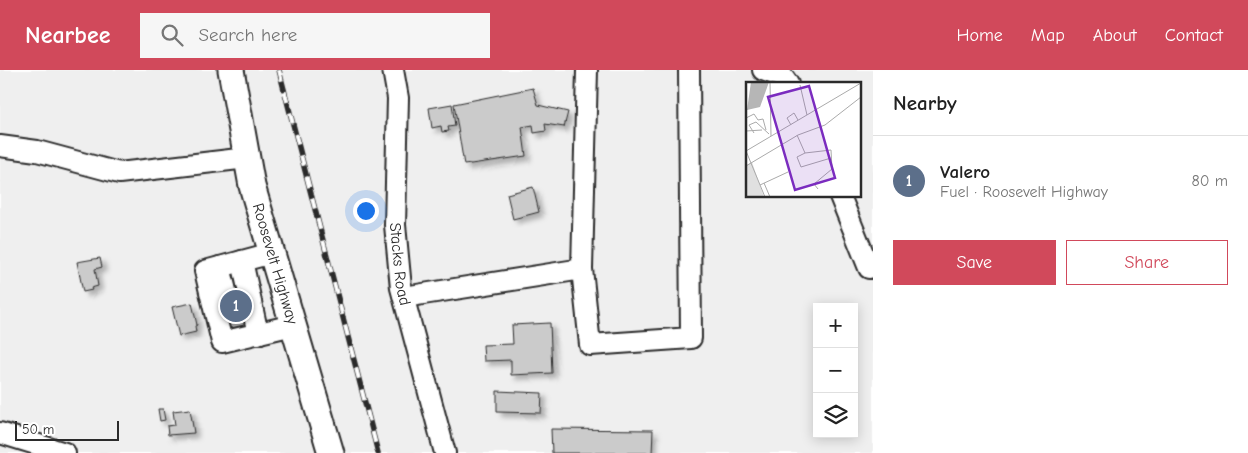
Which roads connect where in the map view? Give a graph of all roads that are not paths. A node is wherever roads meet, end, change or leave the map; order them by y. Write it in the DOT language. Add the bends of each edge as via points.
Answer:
graph roads {
  1 [pos="231,70"];
  2 [pos="393,70"];
  3 [pos="587,70"];
  4 [pos="689,70"];
  5 [pos="763,70"];
  6 [pos="786,82"];
  7 [pos="0,146"];
  8 [pos="247,158"];
  9 [pos="841,198"];
  10 [pos="272,253"];
  11 [pos="242,261"];
  12 [pos="873,266"];
  13 [pos="220,267"];
  14 [pos="582,268"];
  15 [pos="226,291"];
  16 [pos="404,297"];
  17 [pos="293,325"];
  18 [pos="258,334"];
  19 [pos="0,433"];
  20 [pos="65,453"];
  21 [pos="331,453"];
  22 [pos="445,453"];
  1 -- 8 [label="main road, Roosevelt Highway"];
  2 -- 16 [label="street, Stacks Road" via="398,98 395,225"];
  3 -- 14 [label="street"];
  4 -- 14 [label="street" via="692,338 590,345"];
  5 -- 6 [label="street"];
  7 -- 8 [label="street" via="37,151 119,173"];
  8 -- 10 [label="main road, Roosevelt Highway"];
  9 -- 12 [label="street" via="869,268"];
  10 -- 11 [label="street"];
  10 -- 17 [label="main road, Roosevelt Highway"];
  11 -- 13 [label="street"];
  11 -- 18 [label="street"];
  13 -- 15 [label="street"];
  13 -- 18 [label="street" via="205,271 222,342 236,330"];
  14 -- 16 [label="street"];
  16 -- 22 [label="street, Stacks Road"];
  17 -- 18 [label="street"];
  17 -- 21 [label="main road, Roosevelt Highway"];
  19 -- 20 [label="street"];
}
